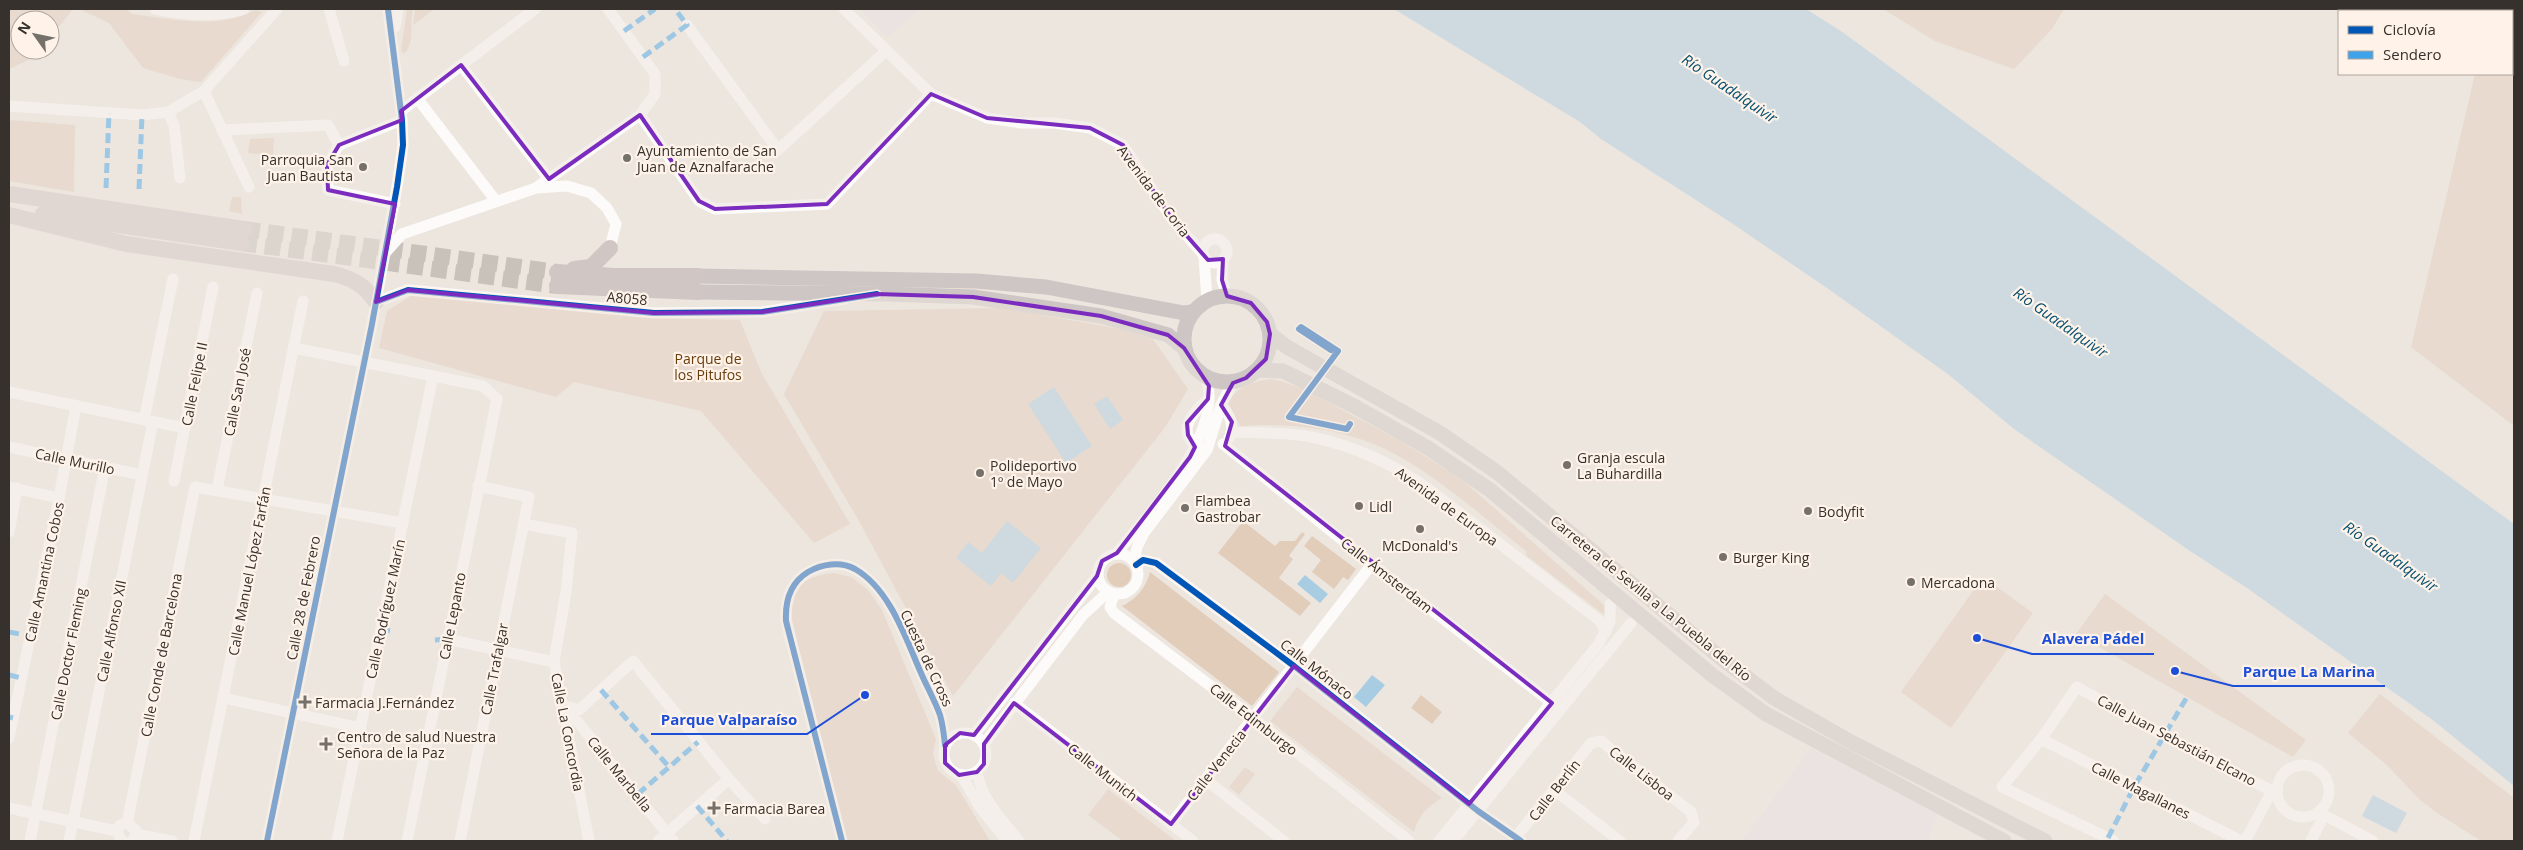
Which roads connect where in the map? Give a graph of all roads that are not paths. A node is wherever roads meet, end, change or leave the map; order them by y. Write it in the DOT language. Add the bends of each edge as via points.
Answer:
graph roads {
  1 [pos="155,9"];
  2 [pos="244,9"];
  3 [pos="329,9"];
  4 [pos="388,9"];
  5 [pos="398,9"];
  6 [pos="608,9"];
  7 [pos="844,9"];
  8 [pos="272,10"];
  9 [pos="529,11"];
  10 [pos="687,25"];
  11 [pos="886,51"];
  12 [pos="344,61"];
  13 [pos="394,64"];
  14 [pos="462,65"];
  15 [pos="204,91"];
  16 [pos="931,94"];
  17 [pos="418,98"];
  18 [pos="9,106"];
  19 [pos="168,112"];
  20 [pos="402,115"];
  21 [pos="640,115"];
  22 [pos="223,130"];
  23 [pos="339,145"];
  24 [pos="180,178"];
  25 [pos="549,178"];
  26 [pos="248,187"];
  27 [pos="536,188"];
  28 [pos="9,194"];
  29 [pos="496,201"];
  30 [pos="395,204"];
  31 [pos="9,209"];
  32 [pos="9,214"];
  33 [pos="610,248"];
  34 [pos="386,252"];
  35 [pos="1204,255"];
  36 [pos="1224,259"];
  37 [pos="173,279"];
  38 [pos="698,284"];
  39 [pos="213,287"];
  40 [pos="257,294"];
  41 [pos="877,294"];
  42 [pos="1227,296"];
  43 [pos="303,301"];
  44 [pos="1207,301"];
  45 [pos="376,302"];
  46 [pos="1192,312"];
  47 [pos="1270,334"];
  48 [pos="294,348"];
  49 [pos="1184,348"];
  50 [pos="364,361"];
  51 [pos="1258,370"];
  52 [pos="433,376"];
  53 [pos="1205,377"];
  54 [pos="1232,382"];
  55 [pos="9,392"];
  56 [pos="1221,405"];
  57 [pos="76,406"];
  58 [pos="148,421"];
  59 [pos="185,428"];
  60 [pos="1232,432"];
  61 [pos="1223,444"];
  62 [pos="9,447"];
  63 [pos="1201,448"];
  64 [pos="65,458"];
  65 [pos="105,467"];
  66 [pos="142,475"];
  67 [pos="174,481"];
  68 [pos="478,486"];
  69 [pos="13,488"];
  70 [pos="218,490"];
  71 [pos="59,498"];
  72 [pos="264,498"];
  73 [pos="333,510"];
  74 [pos="10,520"];
  75 [pos="403,523"];
  76 [pos="523,524"];
  77 [pos="9,532"];
  78 [pos="1116,554"];
  79 [pos="1135,563"];
  80 [pos="1372,564"];
  81 [pos="1097,576"];
  82 [pos="1111,593"];
  83 [pos="1610,604"];
  84 [pos="1632,622"];
  85 [pos="1606,632"];
  86 [pos="447,639"];
  87 [pos="498,649"];
  88 [pos="554,662"];
  89 [pos="1294,666"];
  90 [pos="223,698"];
  91 [pos="1743,698"];
  92 [pos="1014,703"];
  93 [pos="1552,703"];
  94 [pos="562,709"];
  95 [pos="292,715"];
  96 [pos="940,716"];
  97 [pos="1253,718"];
  98 [pos="361,728"];
  99 [pos="960,734"];
  100 [pos="974,735"];
  101 [pos="9,738"];
  102 [pos="1788,739"];
  103 [pos="2041,739"];
  104 [pos="1591,743"];
  105 [pos="984,744"];
  106 [pos="945,745"];
  107 [pos="977,772"];
  108 [pos="961,775"];
  109 [pos="729,778"];
  110 [pos="1206,780"];
  111 [pos="1554,790"];
  112 [pos="2274,791"];
  113 [pos="1474,807"];
  114 [pos="9,808"];
  115 [pos="2323,813"];
  116 [pos="36,814"];
  117 [pos="765,819"];
  118 [pos="73,822"];
  119 [pos="127,823"];
  120 [pos="1171,824"];
  121 [pos="119,836"];
  122 [pos="134,837"];
  123 [pos="666,839"];
  124 [pos="1519,839"];
  125 [pos="30,841"];
  126 [pos="69,841"];
  127 [pos="172,841"];
  128 [pos="194,841"];
  129 [pos="267,841"];
  130 [pos="338,841"];
  131 [pos="407,841"];
  132 [pos="460,841"];
  133 [pos="589,841"];
  134 [pos="842,841"];
  135 [pos="1007,841"];
  136 [pos="1020,841"];
  137 [pos="1193,841"];
  138 [pos="1284,841"];
  139 [pos="1408,841"];
  140 [pos="1439,841"];
  141 [pos="1454,841"];
  142 [pos="1620,841"];
  143 [pos="1678,841"];
  144 [pos="2004,841"];
  145 [pos="2045,841"];
  146 [pos="2114,841"];
  147 [pos="2241,841"];
  148 [pos="2245,841"];
  149 [pos="2311,841"];
  150 [pos="2373,841"];
  1 -- 2 [label="street" via="230,14"];
  3 -- 12 [label="street"];
  4 -- 13 [label="street"];
  5 -- 13 [label="street"];
  6 -- 21 [label="street" via="655,74 655,94"];
  7 -- 11 [label="street, Avenida de Coria"];
  8 -- 15 [label="street"];
  9 -- 14 [label="street"];
  10 -- 11 [label="street" via="778,150"];
  11 -- 16 [label="street, Avenida de Coria"];
  13 -- 20 [label="street, Calle 28 de Febrero"];
  14 -- 17 [label="street"];
  14 -- 25 [label="street"];
  15 -- 19 [label="street"];
  15 -- 22 [label="street"];
  16 -- 21 [label="street" via="827,204 715,209 698,201"];
  16 -- 35 [label="street, Avenida de Coria" via="987,118 1090,128 1123,145 1172,219"];
  17 -- 20 [label="street"];
  17 -- 29 [label="street"];
  18 -- 19 [label="street" via="142,115"];
  19 -- 24 [label="street" via="174,125"];
  20 -- 23 [label="street"];
  20 -- 30 [label="street, Calle 28 de Febrero" via="403,145"];
  21 -- 25 [label="street"];
  22 -- 23 [label="street" via="328,125"];
  22 -- 26 [label="street"];
  23 -- 30 [label="street" via="327,165 328,190"];
  25 -- 27 [label="street"];
  27 -- 29 [label="street"];
  27 -- 33 [label="street" via="567,186 591,193 607,208 616,224"];
  28 -- 31 [label="highway" via="243,236"];
  29 -- 34 [label="street" via="402,234"];
  30 -- 34 [label="street, Calle 28 de Febrero"];
  32 -- 45 [label="highway" via="126,244 334,274 363,285"];
  33 -- 38 [label="highway" via="591,267 557,279"];
  34 -- 45 [label="street, Calle 28 de Febrero"];
  35 -- 36 [label="street" via="1213,263"];
  35 -- 36 [label="street" via="1205,244 1209,240 1219,240 1226,249"];
  35 -- 44 [label="street"];
  36 -- 42 [label="street" via="1223,289"];
  37 -- 58 [label="street, Calle Alfonso XII"];
  38 -- 41 [label="main road"];
  38 -- 46 [label="main road" via="976,281 1046,287"];
  39 -- 59 [label="street, Calle Felipe II"];
  40 -- 70 [label="street, Calle San José"];
  41 -- 45 [label="street, A8058" via="762,312 654,313 408,290"];
  41 -- 49 [label="main road" via="973,297 1101,316 1168,335"];
  42 -- 44 [label="main road"];
  42 -- 47 [label="main road" via="1251,303 1264,316"];
  43 -- 48 [label="street, Calle Manuel López Farfán"];
  44 -- 46 [label="main road"];
  45 -- 50 [label="street, Calle 28 de Febrero"];
  46 -- 49 [label="main road" via="1184,334"];
  47 -- 51 [label="main road" via="1266,359"];
  47 -- 145 [label="main road, Carretera de Sevilla a La Puebla del Río" via="1287,347 1440,432 1498,473 1774,698 1851,742"];
  48 -- 50 [label="street"];
  48 -- 72 [label="street, Calle Manuel López Farfán"];
  49 -- 53 [label="main road" via="1194,368"];
  50 -- 52 [label="street"];
  50 -- 73 [label="street, Calle 28 de Febrero"];
  51 -- 54 [label="main road"];
  51 -- 91 [label="main road" via="1283,370 1354,406 1458,468 1498,497"];
  52 -- 68 [label="street, Calle Lepanto" via="484,386 497,399"];
  52 -- 75 [label="street, Calle Rodríguez Marín"];
  53 -- 54 [label="main road" via="1218,382"];
  53 -- 63 [label="street" via="1209,386"];
  54 -- 56 [label="street"];
  55 -- 57 [label="street"];
  56 -- 60 [label="street" via="1232,422"];
  56 -- 63 [label="street"];
  57 -- 58 [label="street"];
  57 -- 64 [label="street, Calle Amantina Cobos"];
  58 -- 59 [label="street"];
  58 -- 66 [label="street, Calle Alfonso XII"];
  59 -- 67 [label="street, Calle Felipe II"];
  60 -- 61 [label="street"];
  60 -- 85 [label="street, Avenida de Europa" via="1311,437 1359,452 1403,472 1600,621"];
  61 -- 63 [label="street"];
  61 -- 80 [label="street, Calle Ámsterdam"];
  62 -- 64 [label="street, Calle Murillo"];
  63 -- 78 [label="street"];
  63 -- 79 [label="street" via="1144,533"];
  64 -- 65 [label="street, Calle Murillo"];
  64 -- 71 [label="street, Calle Amantina Cobos"];
  65 -- 66 [label="street, Calle Murillo"];
  65 -- 116 [label="street, Calle Doctor Fleming"];
  66 -- 118 [label="street, Calle Alfonso XII"];
  68 -- 76 [label="street, Calle Trafalgar" via="529,497"];
  68 -- 86 [label="street, Calle Lepanto"];
  69 -- 71 [label="street"];
  69 -- 74 [label="street"];
  70 -- 72 [label="street"];
  70 -- 119 [label="street, Calle Conde de Barcelona" via="195,486"];
  71 -- 101 [label="street, Calle Amantina Cobos"];
  72 -- 73 [label="street"];
  72 -- 90 [label="street, Calle Manuel López Farfán"];
  73 -- 75 [label="street"];
  73 -- 95 [label="street, Calle 28 de Febrero"];
  74 -- 77 [label="street"];
  75 -- 98 [label="street, Calle Rodríguez Marín"];
  76 -- 87 [label="street, Calle Trafalgar"];
  76 -- 88 [label="street, Calle La Concordia" via="572,533"];
  78 -- 79 [label="street" via="1126,555"];
  78 -- 81 [label="street" via="1102,561"];
  79 -- 82 [label="street" via="1138,573 1135,585 1126,593"];
  79 -- 89 [label="street, Calle Mónaco" via="1143,560 1156,563"];
  80 -- 89 [label="street, Calle Venecia"];
  80 -- 93 [label="street, Calle Ámsterdam"];
  81 -- 82 [label="street" via="1099,583"];
  81 -- 100 [label="street"];
  82 -- 92 [label="street" via="1083,615"];
  82 -- 97 [label="street, Calle Edimburgo" via="1110,607 1114,613"];
  83 -- 85 [label="street" via="1610,622"];
  84 -- 113 [label="street"];
  85 -- 93 [label="street"];
  86 -- 87 [label="street"];
  86 -- 131 [label="street, Calle Lepanto"];
  87 -- 88 [label="street"];
  87 -- 132 [label="street, Calle Trafalgar"];
  88 -- 94 [label="street, Calle La Concordia"];
  89 -- 97 [label="street, Calle Venecia"];
  89 -- 113 [label="street, Calle Mónaco"];
  90 -- 95 [label="street"];
  90 -- 128 [label="street, Calle Manuel López Farfán"];
  91 -- 102 [label="main road"];
  91 -- 144 [label="main road" via="1836,753"];
  92 -- 105 [label="street"];
  92 -- 120 [label="street, Calle Munich"];
  93 -- 113 [label="street"];
  94 -- 109 [label="street" via="579,710 633,661"];
  94 -- 123 [label="street, Calle Marbella" via="578,722 638,794"];
  94 -- 133 [label="street, Calle La Concordia"];
  95 -- 98 [label="street"];
  95 -- 129 [label="street, Calle 28 de Febrero"];
  96 -- 99 [label="street, Cuesta de Cross"];
  96 -- 106 [label="street, Cuesta de Cross"];
  96 -- 134 [label="street, Cuesta de Cross" via="896,617 872,583 854,569 835,564 815,569 798,580 788,598 786,621"];
  97 -- 110 [label="street, Calle Venecia"];
  97 -- 139 [label="street, Calle Edimburgo"];
  98 -- 130 [label="street, Calle Rodríguez Marín"];
  99 -- 100 [label="street"];
  99 -- 106 [label="street"];
  100 -- 105 [label="street"];
  103 -- 112 [label="street, Calle Juan Sebastián Elcano" via="2077,687"];
  103 -- 146 [label="street" via="2002,787"];
  103 -- 147 [label="street, Calle Magallanes"];
  104 -- 111 [label="street, Calle Berlín"];
  104 -- 143 [label="street, Calle Lisboa" via="1601,741 1691,812 1694,822"];
  105 -- 107 [label="street" via="984,764"];
  106 -- 108 [label="street" via="945,763 951,771"];
  107 -- 108 [label="street"];
  107 -- 136 [label="street" via="988,801"];
  108 -- 135 [label="street" via="980,807"];
  109 -- 117 [label="street"];
  109 -- 123 [label="street"];
  110 -- 120 [label="street, Calle Venecia"];
  110 -- 138 [label="street"];
  111 -- 124 [label="street, Calle Berlín"];
  111 -- 142 [label="street"];
  112 -- 115 [label="street" via="2289,813 2306,817"];
  112 -- 115 [label="street" via="2281,777 2293,767 2308,765 2316,768 2327,780 2329,788"];
  112 -- 148 [label="street"];
  113 -- 124 [label="street, Calle Mónaco"];
  113 -- 140 [label="street"];
  113 -- 141 [label="street"];
  114 -- 116 [label="street"];
  115 -- 149 [label="street"];
  115 -- 150 [label="street"];
  116 -- 118 [label="street"];
  116 -- 125 [label="street, Calle Doctor Fleming"];
  118 -- 121 [label="street"];
  118 -- 126 [label="street, Calle Alfonso XII"];
  119 -- 121 [label="street" via="120,825"];
  119 -- 122 [label="street" via="134,826"];
  120 -- 137 [label="street, Calle Munich"];
  122 -- 127 [label="street"];
}
